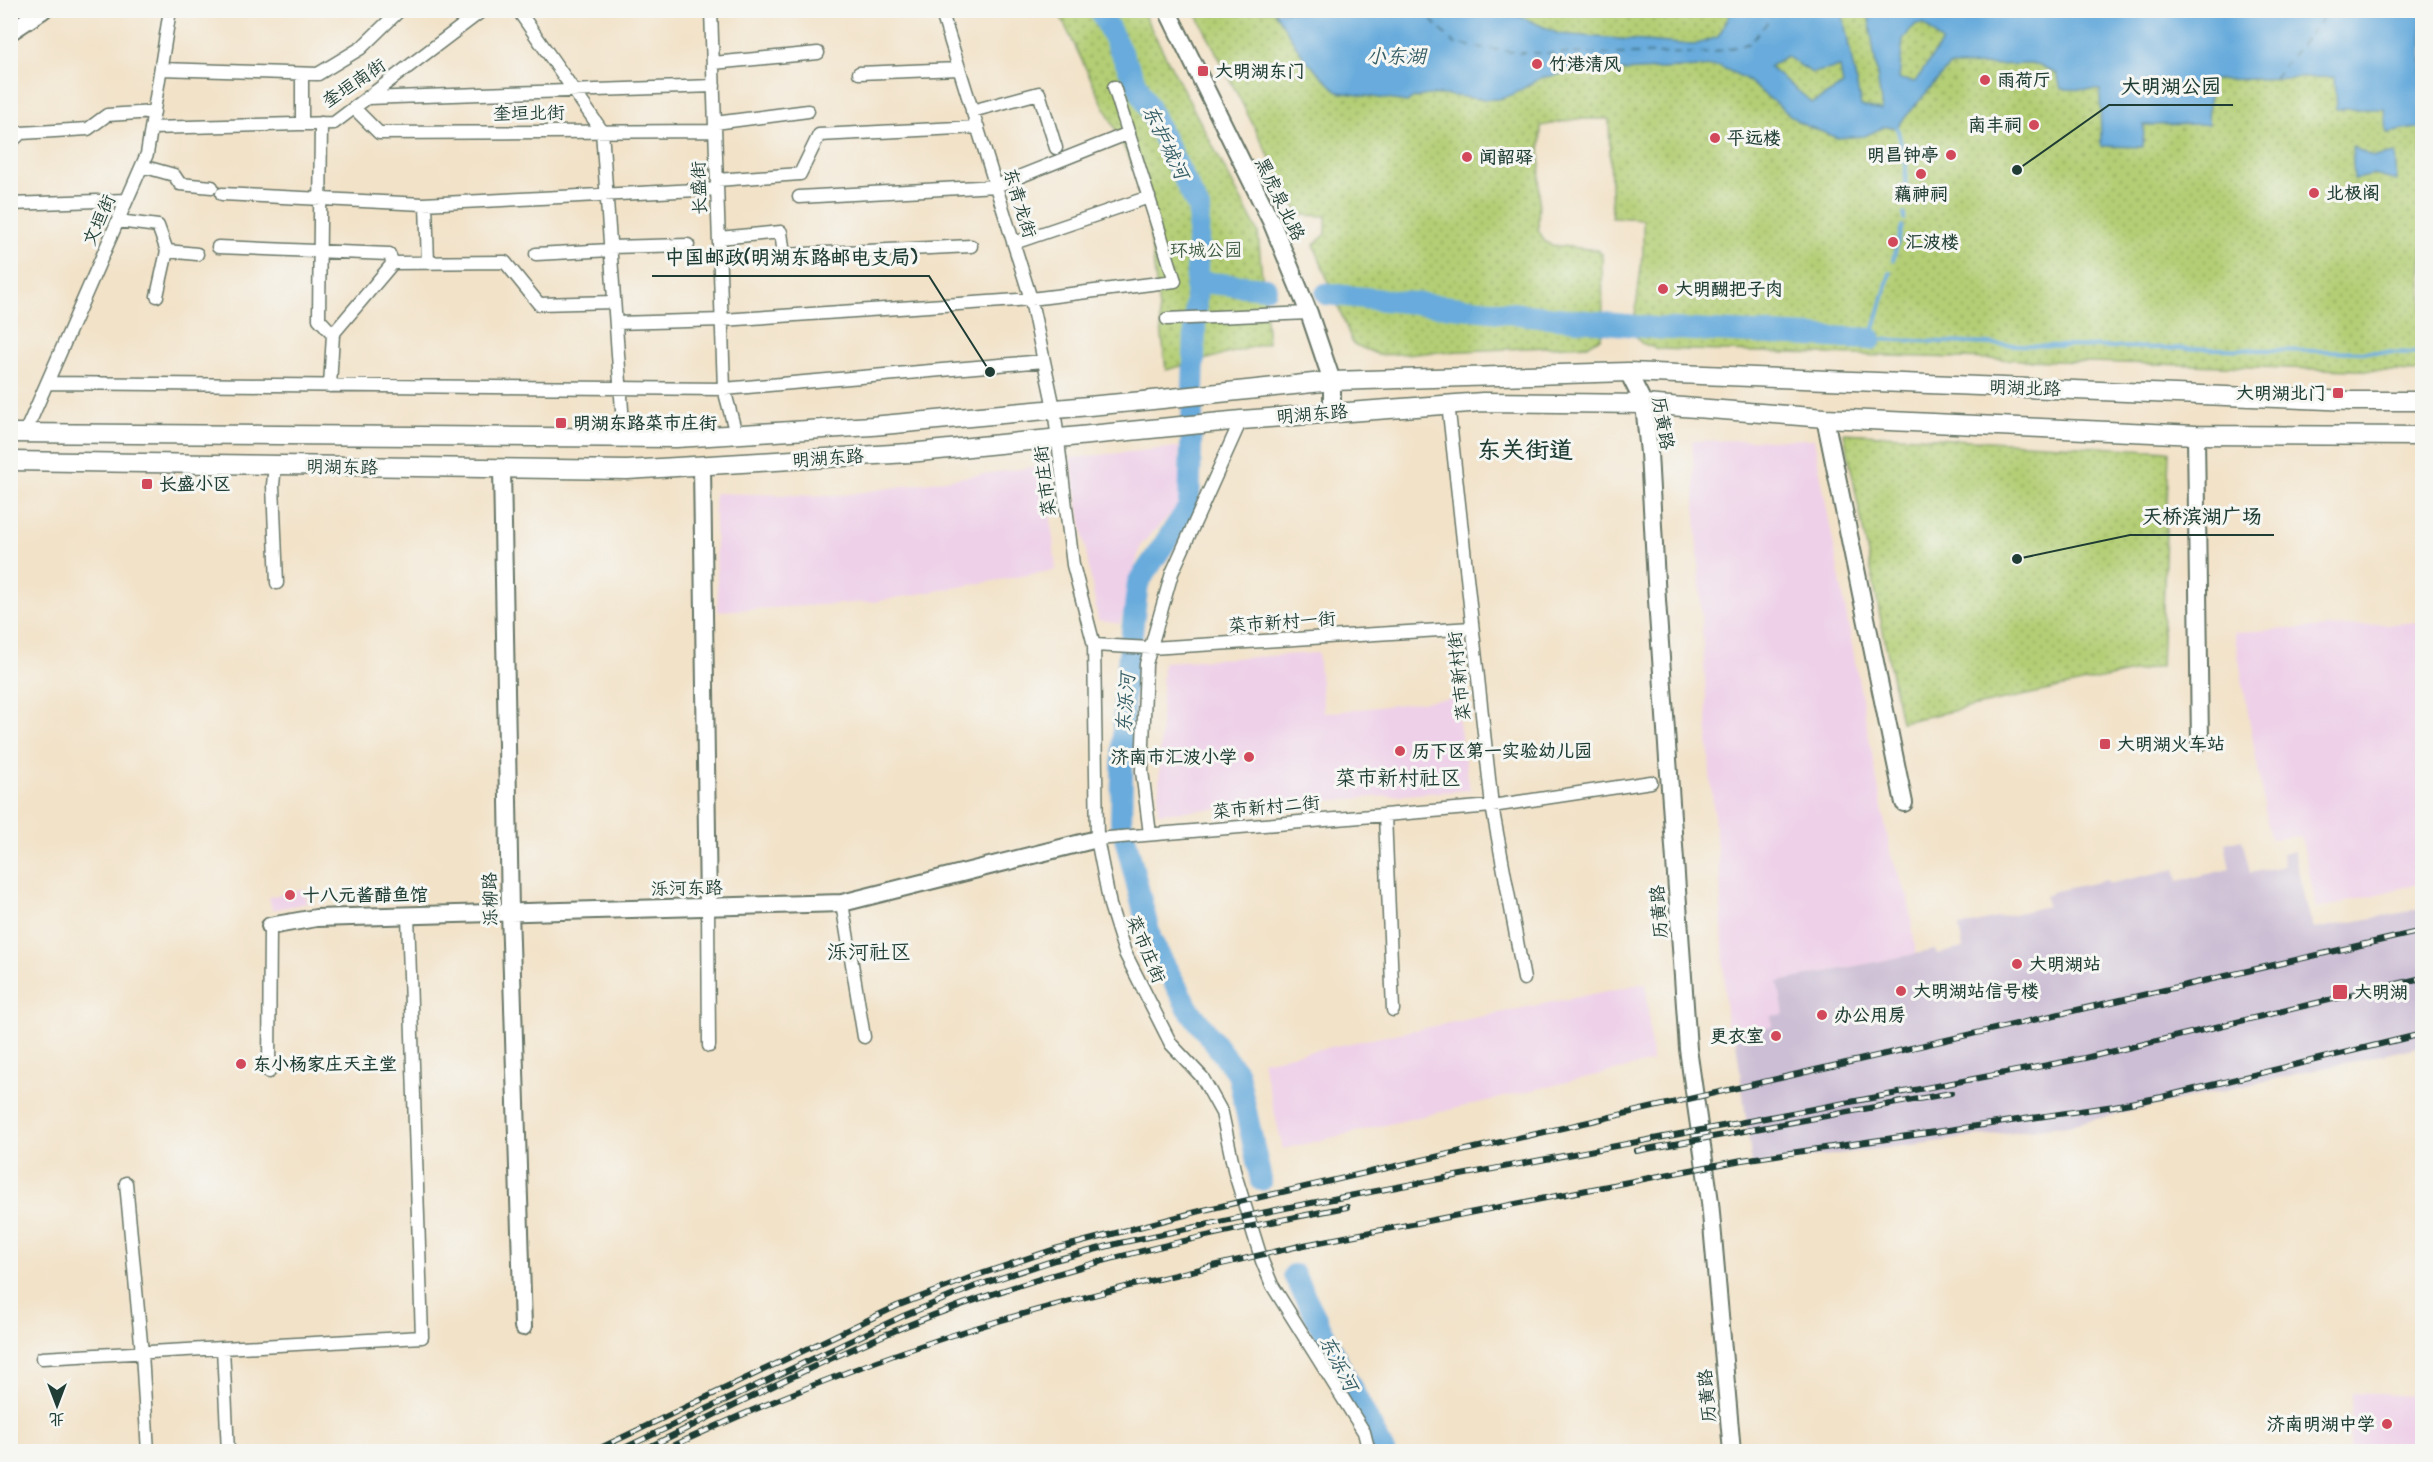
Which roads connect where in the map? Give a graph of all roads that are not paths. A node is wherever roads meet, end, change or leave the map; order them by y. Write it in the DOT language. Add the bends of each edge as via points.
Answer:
graph roads {
  1 [pos="43,10"];
  2 [pos="170,10"];
  3 [pos="400,10"];
  4 [pos="483,10"];
  5 [pos="518,10"];
  6 [pos="711,10"];
  7 [pos="941,10"];
  8 [pos="1167,10"];
  9 [pos="10,33"];
  10 [pos="818,53"];
  11 [pos="713,63"];
  12 [pos="161,69"];
  13 [pos="959,69"];
  14 [pos="859,73"];
  15 [pos="302,74"];
  16 [pos="714,86"];
  17 [pos="1114,87"];
  18 [pos="574,91"];
  19 [pos="367,98"];
  20 [pos="354,108"];
  21 [pos="808,111"];
  22 [pos="972,111"];
  23 [pos="154,112"];
  24 [pos="321,123"];
  25 [pos="302,124"];
  26 [pos="715,127"];
  27 [pos="978,127"];
  28 [pos="151,128"];
  29 [pos="602,130"];
  30 [pos="1129,134"];
  31 [pos="10,143"];
  32 [pos="1056,148"];
  33 [pos="142,166"];
  34 [pos="717,184"];
  35 [pos="996,186"];
  36 [pos="606,195"];
  37 [pos="1149,197"];
  38 [pos="799,198"];
  39 [pos="320,199"];
  40 [pos="127,200"];
  41 [pos="10,204"];
  42 [pos="426,204"];
  43 [pos="118,221"];
  44 [pos="719,238"];
  45 [pos="1014,243"];
  46 [pos="688,245"];
  47 [pos="970,246"];
  48 [pos="218,247"];
  49 [pos="610,249"];
  50 [pos="167,251"];
  51 [pos="320,251"];
  52 [pos="197,254"];
  53 [pos="536,254"];
  54 [pos="393,263"];
  55 [pos="428,263"];
  56 [pos="157,296"];
  57 [pos="1031,299"];
  58 [pos="614,302"];
  59 [pos="1309,313"];
  60 [pos="723,320"];
  61 [pos="1167,320"];
  62 [pos="616,323"];
  63 [pos="333,334"];
  64 [pos="1044,361"];
  65 [pos="1628,372"];
  66 [pos="1332,381"];
  67 [pos="47,383"];
  68 [pos="330,386"];
  69 [pos="620,388"];
  70 [pos="724,389"];
  71 [pos="2422,401"];
  72 [pos="1448,404"];
  73 [pos="1644,405"];
  74 [pos="1054,408"];
  75 [pos="1332,412"];
  76 [pos="1825,418"];
  77 [pos="1240,420"];
  78 [pos="18,433"];
  79 [pos="736,434"];
  80 [pos="2196,435"];
  81 [pos="2422,436"];
  82 [pos="624,438"];
  83 [pos="1058,438"];
  84 [pos="10,461"];
  85 [pos="275,466"];
  86 [pos="702,466"];
  87 [pos="502,469"];
  88 [pos="277,583"];
  89 [pos="1472,628"];
  90 [pos="1100,645"];
  91 [pos="1147,648"];
  92 [pos="2200,742"];
  93 [pos="1651,782"];
  94 [pos="1904,803"];
  95 [pos="1492,806"];
  96 [pos="1385,815"];
  97 [pos="1149,834"];
  98 [pos="1097,839"];
  99 [pos="842,903"];
  100 [pos="708,908"];
  101 [pos="510,911"];
  102 [pos="408,915"];
  103 [pos="270,926"];
  104 [pos="1524,979"];
  105 [pos="1393,1010"];
  106 [pos="864,1037"];
  107 [pos="710,1046"];
  108 [pos="269,1072"];
  109 [pos="126,1183"];
  110 [pos="523,1327"];
  111 [pos="223,1348"];
  112 [pos="142,1353"];
  113 [pos="42,1358"];
  114 [pos="148,1452"];
  115 [pos="228,1452"];
  116 [pos="1369,1452"];
  117 [pos="1732,1452"];
  1 -- 9 [label="street"];
  2 -- 12 [label="street, 文垣街"];
  3 -- 15 [label="street" via="361,48 318,75"];
  4 -- 19 [label="street, 奎垣南街"];
  5 -- 18 [label="street"];
  6 -- 11 [label="street, 长盛街"];
  7 -- 13 [label="street, 东青龙街"];
  8 -- 59 [label="street, 黑虎泉北路" via="1271,221"];
  10 -- 11 [label="street"];
  11 -- 16 [label="street, 长盛街"];
  12 -- 15 [label="street"];
  12 -- 23 [label="street, 文垣街"];
  13 -- 14 [label="street"];
  13 -- 22 [label="street, 东青龙街"];
  15 -- 25 [label="street"];
  16 -- 18 [label="street"];
  16 -- 26 [label="street, 长盛街"];
  17 -- 30 [label="street"];
  18 -- 19 [label="street"];
  18 -- 29 [label="street"];
  19 -- 20 [label="street, 奎垣南街"];
  20 -- 24 [label="street, 奎垣南街" via="334,123"];
  20 -- 29 [label="street, 奎垣北街" via="379,133"];
  21 -- 26 [label="street, 奎垣北街"];
  22 -- 27 [label="street, 东青龙街"];
  22 -- 32 [label="street" via="1039,93"];
  23 -- 28 [label="street, 文垣街"];
  23 -- 31 [label="street" via="107,115 88,129 21,133"];
  24 -- 25 [label="street, 奎垣南街"];
  24 -- 39 [label="street"];
  25 -- 28 [label="street, 奎垣南街"];
  26 -- 29 [label="street, 奎垣北街"];
  26 -- 34 [label="street, 长盛街"];
  27 -- 34 [label="street" via="819,135 800,174"];
  27 -- 35 [label="street, 东青龙街"];
  28 -- 33 [label="street, 文垣街"];
  29 -- 36 [label="street"];
  30 -- 35 [label="street"];
  30 -- 37 [label="street"];
  33 -- 39 [label="street" via="174,175 180,184"];
  33 -- 40 [label="street, 文垣街"];
  34 -- 36 [label="street"];
  34 -- 44 [label="street, 长盛街"];
  35 -- 38 [label="street"];
  35 -- 45 [label="street, 东青龙街"];
  36 -- 42 [label="street"];
  36 -- 49 [label="street"];
  37 -- 45 [label="street"];
  37 -- 57 [label="street" via="1175,281"];
  39 -- 42 [label="street"];
  39 -- 51 [label="street"];
  40 -- 41 [label="street"];
  40 -- 43 [label="street, 文垣街"];
  42 -- 55 [label="street"];
  43 -- 50 [label="street" via="158,226"];
  43 -- 67 [label="street, 文垣街"];
  44 -- 47 [label="street" via="781,232 784,255"];
  44 -- 60 [label="street, 长盛街"];
  45 -- 57 [label="street, 东青龙街"];
  46 -- 49 [label="street"];
  48 -- 51 [label="street"];
  49 -- 53 [label="street"];
  49 -- 58 [label="street"];
  50 -- 52 [label="street"];
  50 -- 56 [label="street"];
  51 -- 54 [label="street" via="389,254"];
  51 -- 63 [label="street" via="319,319"];
  54 -- 55 [label="street"];
  54 -- 63 [label="street"];
  55 -- 58 [label="street" via="505,262 539,304"];
  57 -- 60 [label="street"];
  57 -- 64 [label="street, 东青龙街"];
  58 -- 62 [label="street"];
  59 -- 61 [label="street"];
  59 -- 66 [label="street, 黑虎泉北路"];
  60 -- 62 [label="street"];
  60 -- 70 [label="street, 长盛街"];
  62 -- 69 [label="street"];
  63 -- 68 [label="street"];
  64 -- 70 [label="street"];
  64 -- 74 [label="street, 东青龙街"];
  65 -- 66 [label="main road, 明湖东路"];
  65 -- 71 [label="main road, 明湖北路"];
  65 -- 73 [label="street, 历黄路"];
  66 -- 74 [label="main road, 明湖东路"];
  66 -- 75 [label="street, 黑虎泉北路"];
  67 -- 68 [label="street"];
  67 -- 78 [label="street, 文垣街"];
  68 -- 69 [label="street"];
  69 -- 70 [label="street"];
  69 -- 82 [label="street"];
  70 -- 79 [label="street, 长盛街"];
  72 -- 73 [label="main road, 明湖东路"];
  72 -- 75 [label="main road, 明湖东路"];
  72 -- 89 [label="street, 菜市新村街"];
  73 -- 76 [label="main road"];
  73 -- 117 [label="street, 历黄路" via="1688,1049 1710,1202"];
  74 -- 79 [label="main road, 明湖东路" via="872,426"];
  74 -- 83 [label="street, 菜市庄街"];
  75 -- 77 [label="main road, 明湖东路"];
  76 -- 80 [label="main road"];
  76 -- 94 [label="street"];
  77 -- 83 [label="main road, 明湖东路"];
  77 -- 91 [label="street" via="1172,573"];
  78 -- 82 [label="main road, 明湖东路"];
  79 -- 82 [label="main road, 明湖东路"];
  80 -- 81 [label="main road"];
  80 -- 92 [label="street"];
  83 -- 86 [label="main road, 明湖东路" via="909,453"];
  83 -- 90 [label="street, 菜市庄街" via="1073,565"];
  84 -- 85 [label="main road, 明湖东路"];
  85 -- 87 [label="main road, 明湖东路"];
  85 -- 88 [label="street"];
  86 -- 87 [label="main road, 明湖东路"];
  86 -- 100 [label="street"];
  87 -- 101 [label="street, 泺柳路"];
  89 -- 91 [label="street, 菜市新村一街"];
  89 -- 95 [label="street, 菜市新村街"];
  90 -- 91 [label="street, 菜市新村一街"];
  90 -- 98 [label="street, 菜市庄街"];
  91 -- 97 [label="street" via="1142,771"];
  93 -- 95 [label="street, 菜市新村二街"];
  95 -- 96 [label="street, 菜市新村二街"];
  95 -- 104 [label="street, 菜市新村街"];
  96 -- 97 [label="street, 菜市新村二街"];
  96 -- 105 [label="street"];
  97 -- 98 [label="street, 菜市新村二街"];
  98 -- 99 [label="street, 泺河东路"];
  98 -- 116 [label="street, 菜市庄街" via="1110,905 1125,953 1171,1044 1202,1077 1222,1113 1235,1174 1272,1285 1364,1432"];
  99 -- 100 [label="street, 泺河东路"];
  99 -- 106 [label="street"];
  100 -- 101 [label="street, 泺河东路"];
  100 -- 107 [label="street"];
  101 -- 102 [label="street, 泺河东路"];
  101 -- 110 [label="street, 泺柳路"];
  102 -- 103 [label="street, 泺河东路" via="316,918"];
  102 -- 111 [label="street" via="422,1337"];
  103 -- 108 [label="street"];
  109 -- 112 [label="street"];
  111 -- 112 [label="street"];
  111 -- 115 [label="street"];
  112 -- 113 [label="street"];
  112 -- 114 [label="street"];
}
